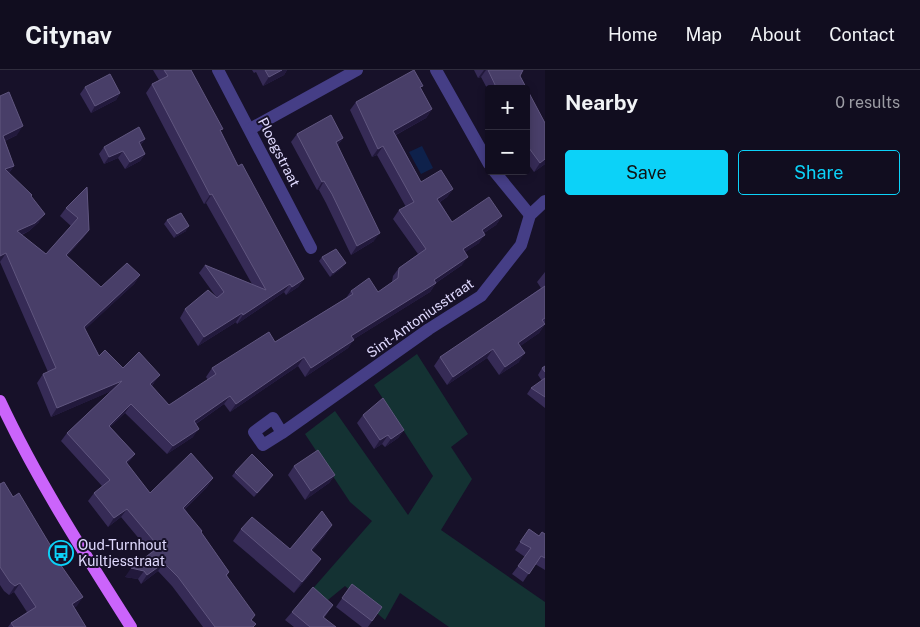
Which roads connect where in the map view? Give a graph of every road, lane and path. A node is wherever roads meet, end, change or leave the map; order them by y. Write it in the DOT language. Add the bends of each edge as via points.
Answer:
graph roads {
  1 [pos="218,70"];
  2 [pos="357,70"];
  3 [pos="436,70"];
  4 [pos="250,128"];
  5 [pos="485,157"];
  6 [pos="497,175"];
  7 [pos="545,201"];
  8 [pos="530,214"];
  9 [pos="311,248"];
  10 [pos="0,401"];
  11 [pos="282,433"];
  12 [pos="131,627"];
  1 -- 4 [label="street, Ploegstraat"];
  2 -- 4 [label="street"];
  3 -- 5 [label="street"];
  4 -- 9 [label="street, Ploegstraat"];
  6 -- 8 [label="street"];
  7 -- 8 [label="street"];
  8 -- 11 [label="street, Sint-Antoniusstraat" via="521,245 481,296"];
  10 -- 12 [label="main road" via="59,515"];
}
